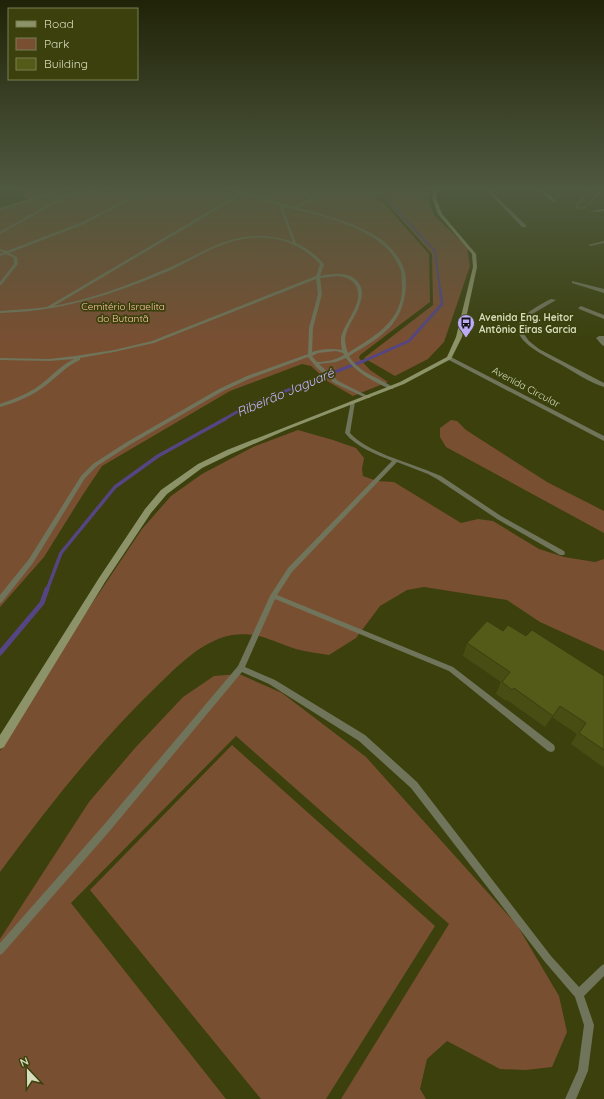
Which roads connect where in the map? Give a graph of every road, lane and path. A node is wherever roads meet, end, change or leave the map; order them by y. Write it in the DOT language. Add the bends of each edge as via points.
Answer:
graph roads {
  1 [pos="40,239"];
  2 [pos="164,239"];
  3 [pos="236,239"];
  4 [pos="280,239"];
  5 [pos="293,239"];
  6 [pos="378,239"];
  7 [pos="461,239"];
  8 [pos="604,242"];
  9 [pos="294,243"];
  10 [pos="590,244"];
  11 [pos="0,250"];
  12 [pos="7,252"];
  13 [pos="0,255"];
  14 [pos="318,277"];
  15 [pos="574,282"];
  16 [pos="0,284"];
  17 [pos="604,291"];
  18 [pos="552,300"];
  19 [pos="582,308"];
  20 [pos="44,310"];
  21 [pos="0,312"];
  22 [pos="604,317"];
  23 [pos="604,338"];
  24 [pos="604,344"];
  25 [pos="346,354"];
  26 [pos="86,356"];
  27 [pos="310,356"];
  28 [pos="449,358"];
  29 [pos="0,359"];
  30 [pos="318,365"];
  31 [pos="604,385"];
  32 [pos="392,388"];
  33 [pos="368,397"];
  34 [pos="353,402"];
  35 [pos="0,406"];
  36 [pos="604,431"];
  37 [pos="593,433"];
  38 [pos="604,439"];
  39 [pos="396,460"];
  40 [pos="562,553"];
  41 [pos="273,596"];
  42 [pos="0,600"];
  43 [pos="241,668"];
  44 [pos="0,744"];
  45 [pos="551,748"];
  46 [pos="0,950"];
  47 [pos="604,969"];
  48 [pos="579,994"];
  49 [pos="570,1099"];
  1 -- 12 [label="lane"];
  2 -- 20 [label="lane"];
  3 -- 20 [label="lane" via="111,291"];
  4 -- 9 [label="lane"];
  5 -- 9 [label="lane"];
  6 -- 25 [label="lane" via="392,251 400,264 404,286 400,312 384,330"];
  7 -- 28 [label="main road" via="474,254 475,267 459,336"];
  8 -- 10 [label="street"];
  9 -- 14 [label="lane" via="322,264"];
  11 -- 12 [label="lane"];
  12 -- 13 [label="lane"];
  12 -- 16 [label="lane" via="16,258 16,264"];
  14 -- 25 [label="lane" via="343,276 352,279 358,286 360,298 357,308 344,331 342,343"];
  14 -- 26 [label="lane" via="153,342"];
  14 -- 27 [label="lane" via="320,294 311,328"];
  15 -- 17 [label="street"];
  18 -- 31 [label="street" via="525,316 521,325 526,343"];
  19 -- 22 [label="street"];
  20 -- 21 [label="lane"];
  23 -- 24 [label="street" via="599,338"];
  25 -- 27 [label="lane" via="326,350"];
  25 -- 30 [label="lane" via="334,362"];
  25 -- 32 [label="lane" via="366,373"];
  26 -- 29 [label="lane" via="50,360"];
  26 -- 35 [label="lane" via="68,363 44,385 28,395"];
  27 -- 30 [label="lane"];
  27 -- 42 [label="lane" via="220,390 95,465 83,477 31,561"];
  28 -- 32 [label="main road"];
  28 -- 37 [label="street, Avenida Circular"];
  30 -- 33 [label="lane" via="336,382"];
  32 -- 33 [label="main road"];
  33 -- 34 [label="main road"];
  34 -- 39 [label="lane" via="348,436"];
  34 -- 44 [label="main road" via="229,452 200,466 164,492 148,511 102,580"];
  36 -- 37 [label="street"];
  37 -- 38 [label="street, Avenida Circular"];
  39 -- 40 [label="lane" via="439,477 491,513"];
  39 -- 41 [label="lane" via="290,570"];
  41 -- 43 [label="lane"];
  41 -- 45 [label="lane" via="451,669"];
  43 -- 46 [label="lane"];
  43 -- 48 [label="lane" via="272,682 362,738 414,785 548,959"];
  47 -- 48 [label="lane"];
  48 -- 49 [label="lane" via="589,1025 583,1071"];
}
